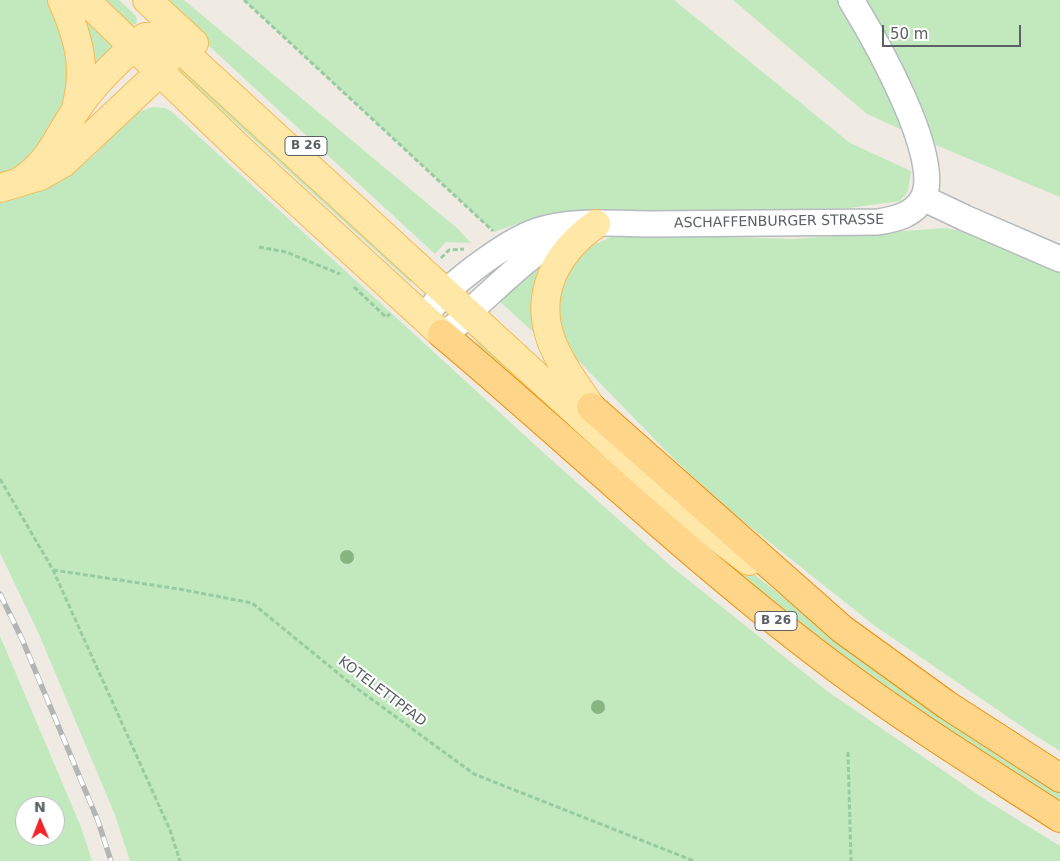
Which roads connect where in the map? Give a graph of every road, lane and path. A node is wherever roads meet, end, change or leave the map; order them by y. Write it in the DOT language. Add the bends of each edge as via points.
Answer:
graph roads {
  1 [pos="62,0"];
  2 [pos="85,0"];
  3 [pos="147,0"];
  4 [pos="244,0"];
  5 [pos="851,0"];
  6 [pos="178,38"];
  7 [pos="134,46"];
  8 [pos="160,72"];
  9 [pos="76,110"];
  10 [pos="10,185"];
  11 [pos="923,198"];
  12 [pos="596,224"];
  13 [pos="508,245"];
  14 [pos="259,247"];
  15 [pos="469,249"];
  16 [pos="440,259"];
  17 [pos="1060,259"];
  18 [pos="345,278"];
  19 [pos="352,285"];
  20 [pos="452,288"];
  21 [pos="473,308"];
  22 [pos="392,311"];
  23 [pos="433,326"];
  24 [pos="591,407"];
  25 [pos="0,479"];
  26 [pos="53,570"];
  27 [pos="842,629"];
  28 [pos="848,752"];
  29 [pos="1060,778"];
  30 [pos="1060,818"];
  31 [pos="180,861"];
  32 [pos="694,861"];
  33 [pos="851,861"];
  1 -- 9 [label="main road" via="81,58 82,83"];
  2 -- 7 [label="main road, B 26"];
  3 -- 6 [label="main road, B 26"];
  4 -- 13 [label="path"];
  5 -- 11 [label="street" via="875,40 914,126 927,168 927,188"];
  6 -- 7 [label="main road" via="145,37"];
  6 -- 8 [label="main road"];
  6 -- 20 [label="main road, B 26"];
  7 -- 8 [label="main road, B 26"];
  7 -- 9 [label="main road" via="103,76"];
  8 -- 10 [label="main road" via="62,163 49,172"];
  8 -- 23 [label="main road, B 26"];
  9 -- 10 [label="main road" via="41,165 33,174"];
  11 -- 12 [label="street, ASCHAFFENBURGER STRASSE" via="914,210 902,217 878,222"];
  11 -- 17 [label="street"];
  12 -- 13 [label="street, ASCHAFFENBURGER STRASSE" via="547,228"];
  12 -- 21 [label="street, ASCHAFFENBURGER STRASSE" via="571,233 545,248"];
  12 -- 24 [label="main road" via="579,236 561,258 549,282 546,302 546,322 551,341"];
  13 -- 20 [label="street, ASCHAFFENBURGER STRASSE"];
  14 -- 18 [label="path" via="286,252 338,272"];
  15 -- 16 [label="path" via="449,250"];
  19 -- 22 [label="path" via="386,317"];
  20 -- 21 [label="main road"];
  20 -- 23 [label="street, ASCHAFFENBURGER STRASSE" via="432,307"];
  21 -- 23 [label="street, ASCHAFFENBURGER STRASSE" via="453,329"];
  21 -- 24 [label="main road, B 26"];
  21 -- 27 [label="main road, B 26" via="650,480 705,528"];
  23 -- 30 [label="highway, B 26" via="687,549 841,672"];
  24 -- 27 [label="highway, B 26"];
  25 -- 26 [label="path"];
  26 -- 31 [label="path" via="170,830"];
  26 -- 32 [label="path, KOTELETTPFAD" via="252,603 355,687 474,774"];
  27 -- 29 [label="highway, B 26" via="947,705"];
  28 -- 33 [label="path"];
}
